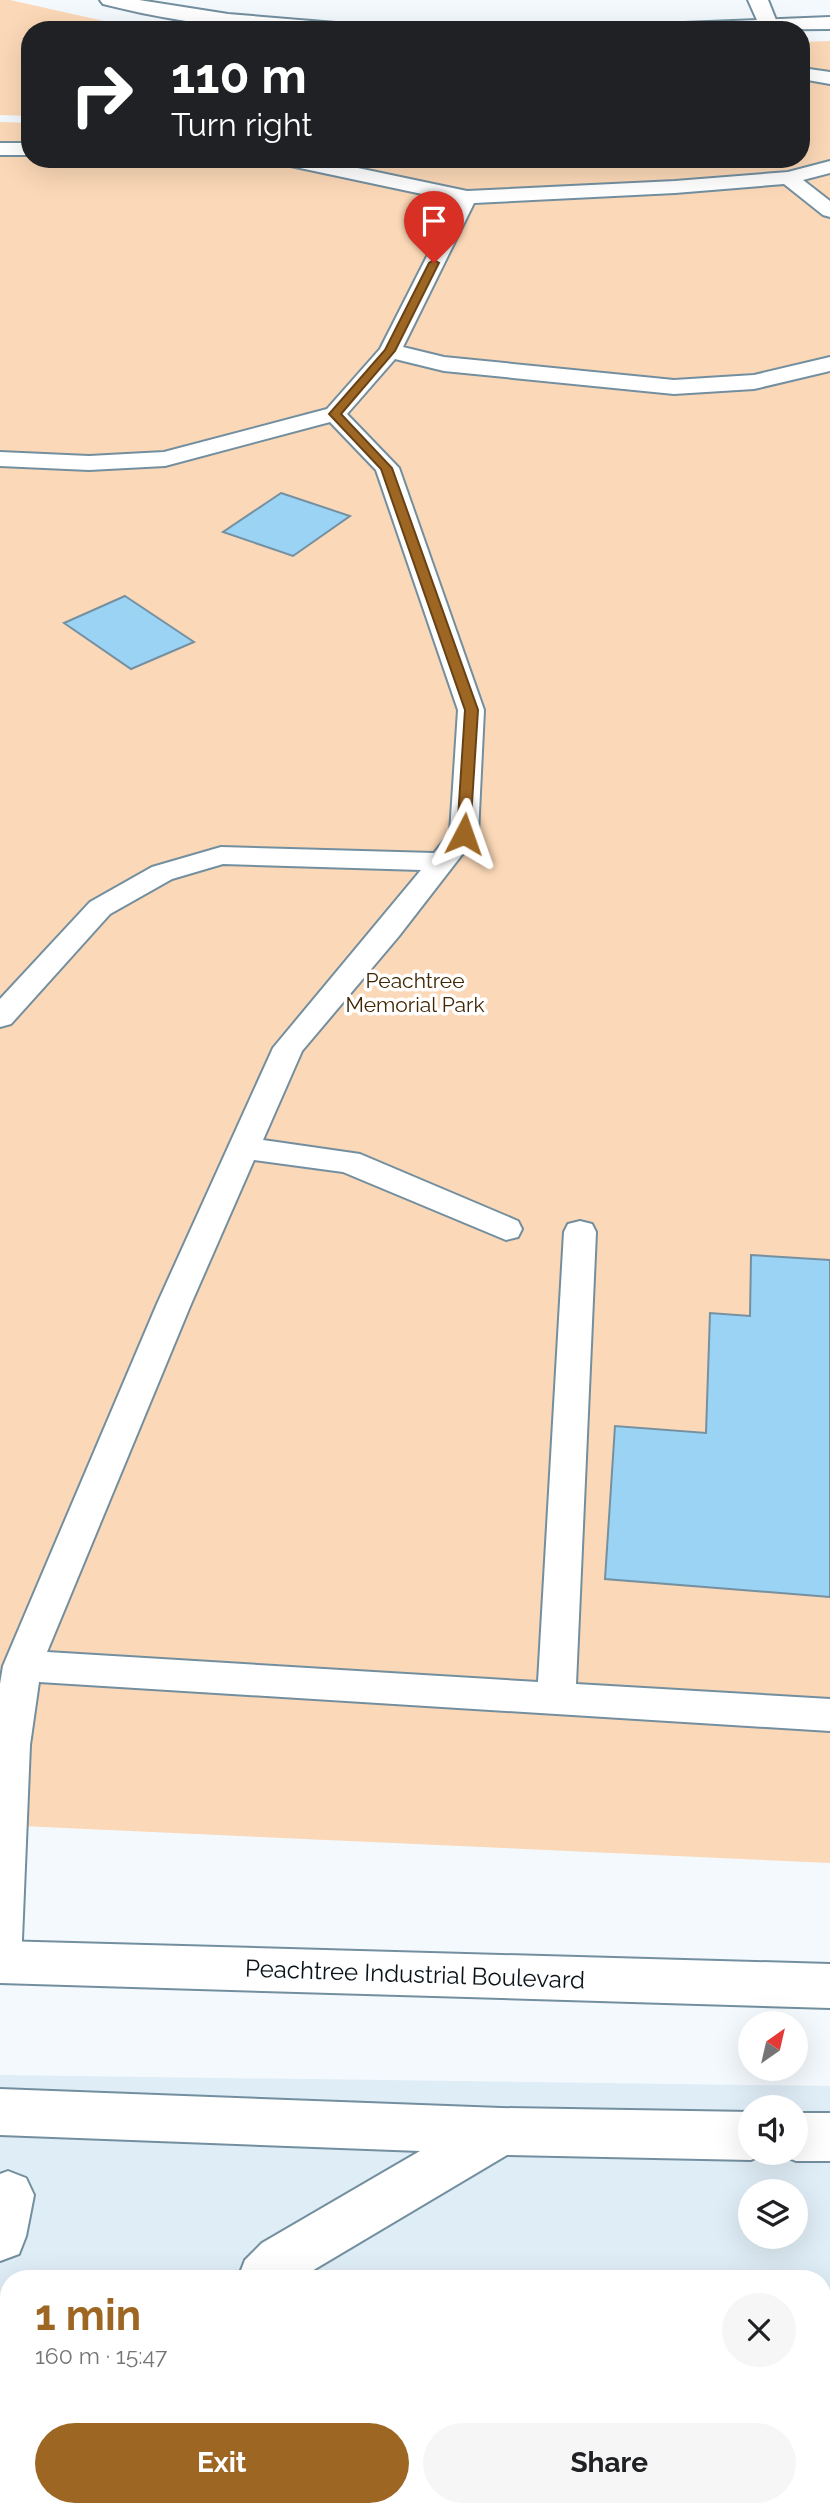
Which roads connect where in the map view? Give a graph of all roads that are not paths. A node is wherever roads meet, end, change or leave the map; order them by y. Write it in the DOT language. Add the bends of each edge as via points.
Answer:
graph roads {
  1 [pos="110,0"];
  2 [pos="758,0"];
  3 [pos="239,21"];
  4 [pos="766,21"];
  5 [pos="830,23"];
  6 [pos="810,24"];
  7 [pos="810,75"];
  8 [pos="830,78"];
  9 [pos="0,149"];
  10 [pos="21,149"];
  11 [pos="830,167"];
  12 [pos="329,168"];
  13 [pos="788,178"];
  14 [pos="467,197"];
  15 [pos="830,211"];
  16 [pos="390,351"];
  17 [pos="830,364"];
  18 [pos="335,414"];
  19 [pos="0,458"];
  20 [pos="442,862"];
  21 [pos="0,1017"];
  22 [pos="244,1148"];
  23 [pos="506,1228"];
  24 [pos="580,1233"];
  25 [pos="22,1666"];
  26 [pos="556,1700"];
  27 [pos="830,1715"];
  28 [pos="0,1963"];
  29 [pos="830,1986"];
  30 [pos="0,2112"];
  31 [pos="501,2131"];
  32 [pos="738,2136"];
  33 [pos="808,2137"];
  34 [pos="830,2137"];
  35 [pos="272,2270"];
  1 -- 3 [label="main road"];
  2 -- 4 [label="main road"];
  5 -- 6 [label="main road"];
  7 -- 8 [label="lane"];
  9 -- 10 [label="lane"];
  11 -- 13 [label="lane"];
  12 -- 14 [label="lane"];
  13 -- 14 [label="lane"];
  13 -- 15 [label="lane"];
  14 -- 16 [label="lane"];
  16 -- 17 [label="lane" via="444,364 674,387 754,382"];
  16 -- 18 [label="lane"];
  18 -- 19 [label="lane" via="165,459 89,463"];
  18 -- 20 [label="lane" via="387,468 471,710 464,834"];
  20 -- 21 [label="lane" via="220,855 162,873 100,908"];
  20 -- 22 [label="lane" via="288,1048"];
  22 -- 23 [label="lane" via="349,1162"];
  22 -- 25 [label="lane"];
  24 -- 26 [label="lane"];
  25 -- 26 [label="lane"];
  25 -- 28 [label="lane" via="10,1745"];
  26 -- 27 [label="lane"];
  28 -- 29 [label="main road, Peachtree Industrial Boulevard"];
  30 -- 31 [label="main road"];
  31 -- 32 [label="main road"];
  31 -- 35 [label="main road"];
  33 -- 34 [label="main road"];
}
